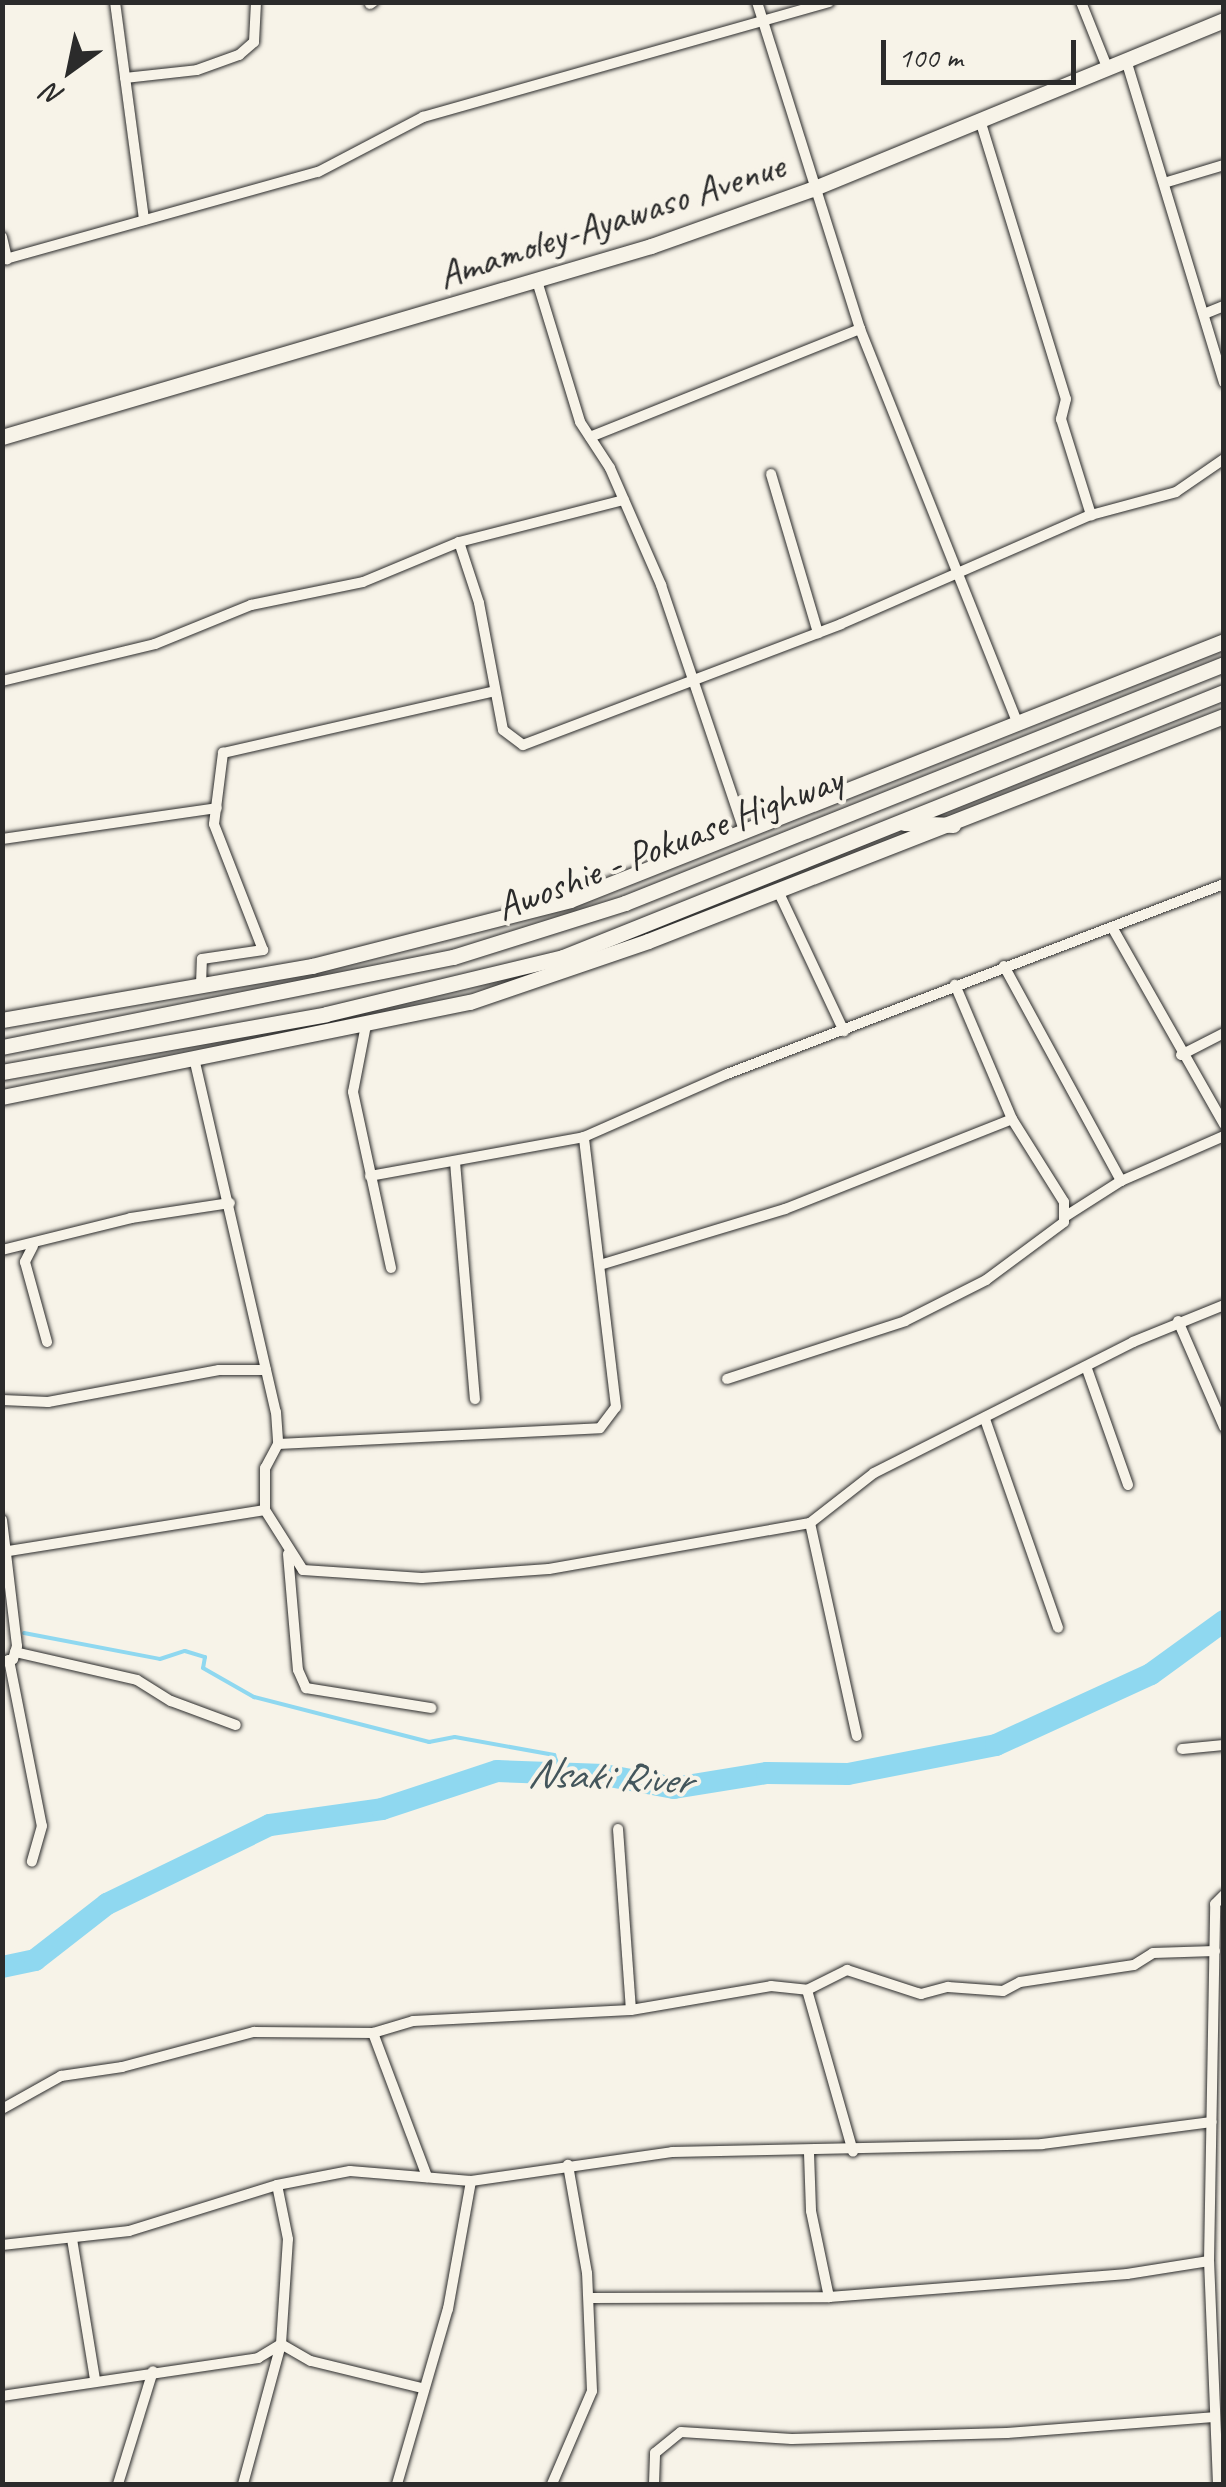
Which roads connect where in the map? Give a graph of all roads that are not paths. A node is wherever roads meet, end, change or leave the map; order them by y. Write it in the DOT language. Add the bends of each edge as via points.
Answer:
graph roads {
  1 [pos="115,2"];
  2 [pos="256,2"];
  3 [pos="757,2"];
  4 [pos="829,2"];
  5 [pos="1081,2"];
  6 [pos="1224,20"];
  7 [pos="764,25"];
  8 [pos="1126,60"];
  9 [pos="1107,67"];
  10 [pos="126,78"];
  11 [pos="980,120"];
  12 [pos="1224,165"];
  13 [pos="1164,183"];
  14 [pos="812,189"];
  15 [pos="144,220"];
  16 [pos="2,237"];
  17 [pos="5,260"];
  18 [pos="537,281"];
  19 [pos="1224,306"];
  20 [pos="1204,314"];
  21 [pos="860,328"];
  22 [pos="1224,382"];
  23 [pos="2,436"];
  24 [pos="590,437"];
  25 [pos="1224,459"];
  26 [pos="771,474"];
  27 [pos="624,500"];
  28 [pos="1090,515"];
  29 [pos="459,542"];
  30 [pos="957,572"];
  31 [pos="818,632"];
  32 [pos="1224,642"];
  33 [pos="1224,664"];
  34 [pos="696,678"];
  35 [pos="2,681"];
  36 [pos="492,692"];
  37 [pos="1224,692"];
  38 [pos="1224,716"];
  39 [pos="1016,720"];
  40 [pos="217,808"];
  41 [pos="900,822"];
  42 [pos="953,825"];
  43 [pos="744,830"];
  44 [pos="2,839"];
  45 [pos="1224,884"];
  46 [pos="778,891"];
  47 [pos="1112,927"];
  48 [pos="1004,966"];
  49 [pos="955,984"];
  50 [pos="201,985"];
  51 [pos="266,997"];
  52 [pos="2,1020"];
  53 [pos="262,1025"];
  54 [pos="366,1026"];
  55 [pos="844,1031"];
  56 [pos="1224,1033"];
  57 [pos="2,1047"];
  58 [pos="1181,1055"];
  59 [pos="194,1058"];
  60 [pos="2,1072"];
  61 [pos="2,1097"];
  62 [pos="1012,1119"];
  63 [pos="1224,1124"];
  64 [pos="1224,1136"];
  65 [pos="584,1137"];
  66 [pos="455,1162"];
  67 [pos="370,1176"];
  68 [pos="1121,1181"];
  69 [pos="230,1203"];
  70 [pos="1066,1216"];
  71 [pos="35,1244"];
  72 [pos="2,1250"];
  73 [pos="603,1264"];
  74 [pos="392,1268"];
  75 [pos="1224,1305"];
  76 [pos="1178,1321"];
  77 [pos="47,1342"];
  78 [pos="1086,1369"];
  79 [pos="266,1370"];
  80 [pos="727,1379"];
  81 [pos="475,1399"];
  82 [pos="2,1400"];
  83 [pos="985,1419"];
  84 [pos="1224,1427"];
  85 [pos="278,1444"];
  86 [pos="1128,1485"];
  87 [pos="266,1510"];
  88 [pos="2,1520"];
  89 [pos="810,1524"];
  90 [pos="8,1551"];
  91 [pos="288,1551"];
  92 [pos="1058,1628"];
  93 [pos="9,1658"];
  94 [pos="431,1708"];
  95 [pos="236,1724"];
  96 [pos="857,1736"];
  97 [pos="1224,1745"];
  98 [pos="1182,1749"];
  99 [pos="618,1829"];
  100 [pos="32,1862"];
  101 [pos="1224,1896"];
  102 [pos="1215,1951"];
  103 [pos="807,1990"];
  104 [pos="630,2010"];
  105 [pos="373,2033"];
  106 [pos="1220,2045"];
  107 [pos="2,2108"];
  108 [pos="1212,2122"];
  109 [pos="852,2152"];
  110 [pos="809,2153"];
  111 [pos="568,2165"];
  112 [pos="427,2177"];
  113 [pos="471,2181"];
  114 [pos="277,2185"];
  115 [pos="1218,2189"];
  116 [pos="72,2239"];
  117 [pos="2,2245"];
  118 [pos="1209,2261"];
  119 [pos="588,2298"];
  120 [pos="829,2298"];
  121 [pos="1219,2330"];
  122 [pos="281,2344"];
  123 [pos="153,2372"];
  124 [pos="95,2380"];
  125 [pos="422,2388"];
  126 [pos="2,2396"];
  127 [pos="1214,2417"];
  128 [pos="118,2484"];
  129 [pos="243,2484"];
  130 [pos="397,2484"];
  131 [pos="552,2484"];
  132 [pos="654,2484"];
  133 [pos="1218,2484"];
  1 -- 10 [label="street"];
  2 -- 10 [label="street" via="254,42 239,55 207,68"];
  3 -- 7 [label="street"];
  4 -- 7 [label="street"];
  5 -- 9 [label="street"];
  6 -- 8 [label="street, Amamoley-Ayawaso Avenue"];
  7 -- 14 [label="street"];
  7 -- 15 [label="street" via="632,54 423,118 318,172"];
  8 -- 9 [label="street, Amamoley-Ayawaso Avenue"];
  8 -- 13 [label="street"];
  9 -- 11 [label="street, Amamoley-Ayawaso Avenue"];
  10 -- 15 [label="street"];
  11 -- 14 [label="street, Amamoley-Ayawaso Avenue"];
  11 -- 28 [label="street" via="1066,399 1061,419"];
  12 -- 13 [label="street"];
  13 -- 20 [label="street"];
  14 -- 18 [label="street, Amamoley-Ayawaso Avenue"];
  14 -- 21 [label="street"];
  15 -- 17 [label="street"];
  16 -- 17 [label="street"];
  18 -- 23 [label="street, Amamoley-Ayawaso Avenue"];
  18 -- 24 [label="street" via="558,364"];
  19 -- 20 [label="street"];
  20 -- 22 [label="street"];
  21 -- 24 [label="street"];
  21 -- 30 [label="street"];
  24 -- 27 [label="street"];
  25 -- 28 [label="street" via="1176,492"];
  26 -- 31 [label="street"];
  27 -- 29 [label="street"];
  27 -- 34 [label="street"];
  28 -- 30 [label="street"];
  29 -- 35 [label="street" via="364,582 251,605 155,644"];
  29 -- 36 [label="street" via="479,602"];
  30 -- 31 [label="street"];
  30 -- 39 [label="street"];
  31 -- 34 [label="street"];
  32 -- 39 [label="street"];
  33 -- 51 [label="street, Awoshie - Pokuase Highway" via="625,903 452,957"];
  34 -- 36 [label="street" via="523,745 503,730"];
  34 -- 43 [label="street"];
  36 -- 40 [label="street" via="223,753"];
  37 -- 41 [label="street, Awoshie - Pokuase Highway"];
  38 -- 42 [label="street"];
  39 -- 43 [label="street"];
  40 -- 44 [label="street"];
  40 -- 50 [label="street" via="214,824 263,950 202,959"];
  41 -- 42 [label="street"];
  41 -- 53 [label="street, Awoshie - Pokuase Highway" via="563,957"];
  42 -- 46 [label="street"];
  43 -- 50 [label="street" via="570,900 312,966"];
  45 -- 47 [label="street"];
  46 -- 54 [label="street" via="574,968"];
  46 -- 55 [label="street"];
  47 -- 48 [label="street"];
  47 -- 58 [label="street"];
  48 -- 49 [label="street"];
  48 -- 68 [label="street"];
  49 -- 55 [label="street"];
  49 -- 62 [label="street"];
  50 -- 52 [label="street"];
  51 -- 53 [label="street"];
  51 -- 57 [label="street, Awoshie - Pokuase Highway"];
  53 -- 60 [label="street, Awoshie - Pokuase Highway"];
  54 -- 59 [label="street"];
  54 -- 67 [label="street" via="353,1092"];
  55 -- 65 [label="street"];
  56 -- 58 [label="street"];
  58 -- 63 [label="street"];
  59 -- 61 [label="street"];
  59 -- 69 [label="street"];
  62 -- 70 [label="street"];
  62 -- 73 [label="street" via="785,1208"];
  64 -- 68 [label="street"];
  65 -- 66 [label="street"];
  65 -- 73 [label="street" via="592,1228"];
  66 -- 67 [label="street"];
  66 -- 81 [label="street"];
  67 -- 74 [label="street"];
  68 -- 70 [label="street"];
  69 -- 71 [label="street" via="131,1218"];
  69 -- 79 [label="street"];
  70 -- 80 [label="street" via="1050,1237 986,1280 905,1321"];
  71 -- 72 [label="street"];
  71 -- 77 [label="street" via="25,1262"];
  73 -- 85 [label="street" via="616,1407 600,1428"];
  75 -- 76 [label="street"];
  76 -- 78 [label="street"];
  76 -- 84 [label="street"];
  78 -- 83 [label="street"];
  78 -- 86 [label="street"];
  79 -- 82 [label="street" via="219,1370 48,1402"];
  79 -- 85 [label="street"];
  83 -- 89 [label="street" via="874,1472"];
  83 -- 92 [label="street"];
  85 -- 87 [label="street" via="265,1468"];
  87 -- 90 [label="street"];
  87 -- 91 [label="street"];
  88 -- 90 [label="street"];
  89 -- 91 [label="street" via="625,1560 422,1578 303,1570"];
  89 -- 96 [label="street"];
  90 -- 93 [label="street"];
  91 -- 94 [label="street" via="298,1670 306,1688"];
  93 -- 95 [label="street" via="137,1680 171,1701"];
  93 -- 100 [label="street" via="42,1826"];
  97 -- 98 [label="street"];
  99 -- 104 [label="street"];
  101 -- 102 [label="street" via="1215,1904"];
  102 -- 103 [label="street" via="1153,1953 1134,1965 1020,1982 1003,1991 948,1987 921,1994 847,1970"];
  102 -- 106 [label="street"];
  103 -- 104 [label="street" via="771,1986"];
  103 -- 109 [label="street"];
  104 -- 105 [label="street" via="413,2021"];
  105 -- 107 [label="street" via="281,2030 225,2037 122,2067 61,2076"];
  105 -- 112 [label="street"];
  106 -- 108 [label="street"];
  108 -- 109 [label="street" via="1042,2144"];
  108 -- 115 [label="street"];
  109 -- 110 [label="street"];
  110 -- 111 [label="street" via="672,2152"];
  110 -- 120 [label="street" via="811,2211"];
  111 -- 113 [label="street"];
  111 -- 119 [label="street"];
  112 -- 113 [label="street"];
  112 -- 114 [label="street" via="350,2171"];
  113 -- 125 [label="street" via="448,2309"];
  114 -- 116 [label="street" via="204,2212"];
  114 -- 122 [label="street" via="288,2239"];
  115 -- 118 [label="street"];
  116 -- 117 [label="street"];
  116 -- 124 [label="street"];
  118 -- 120 [label="street"];
  118 -- 121 [label="street"];
  119 -- 120 [label="street"];
  119 -- 131 [label="street" via="592,2391"];
  121 -- 127 [label="street"];
  122 -- 123 [label="street" via="258,2358"];
  122 -- 125 [label="street" via="311,2361"];
  122 -- 129 [label="street"];
  123 -- 124 [label="street"];
  123 -- 128 [label="street"];
  124 -- 126 [label="street"];
  125 -- 130 [label="street"];
  127 -- 132 [label="street" via="1007,2434 792,2439 681,2432 655,2453"];
  127 -- 133 [label="street"];
}
